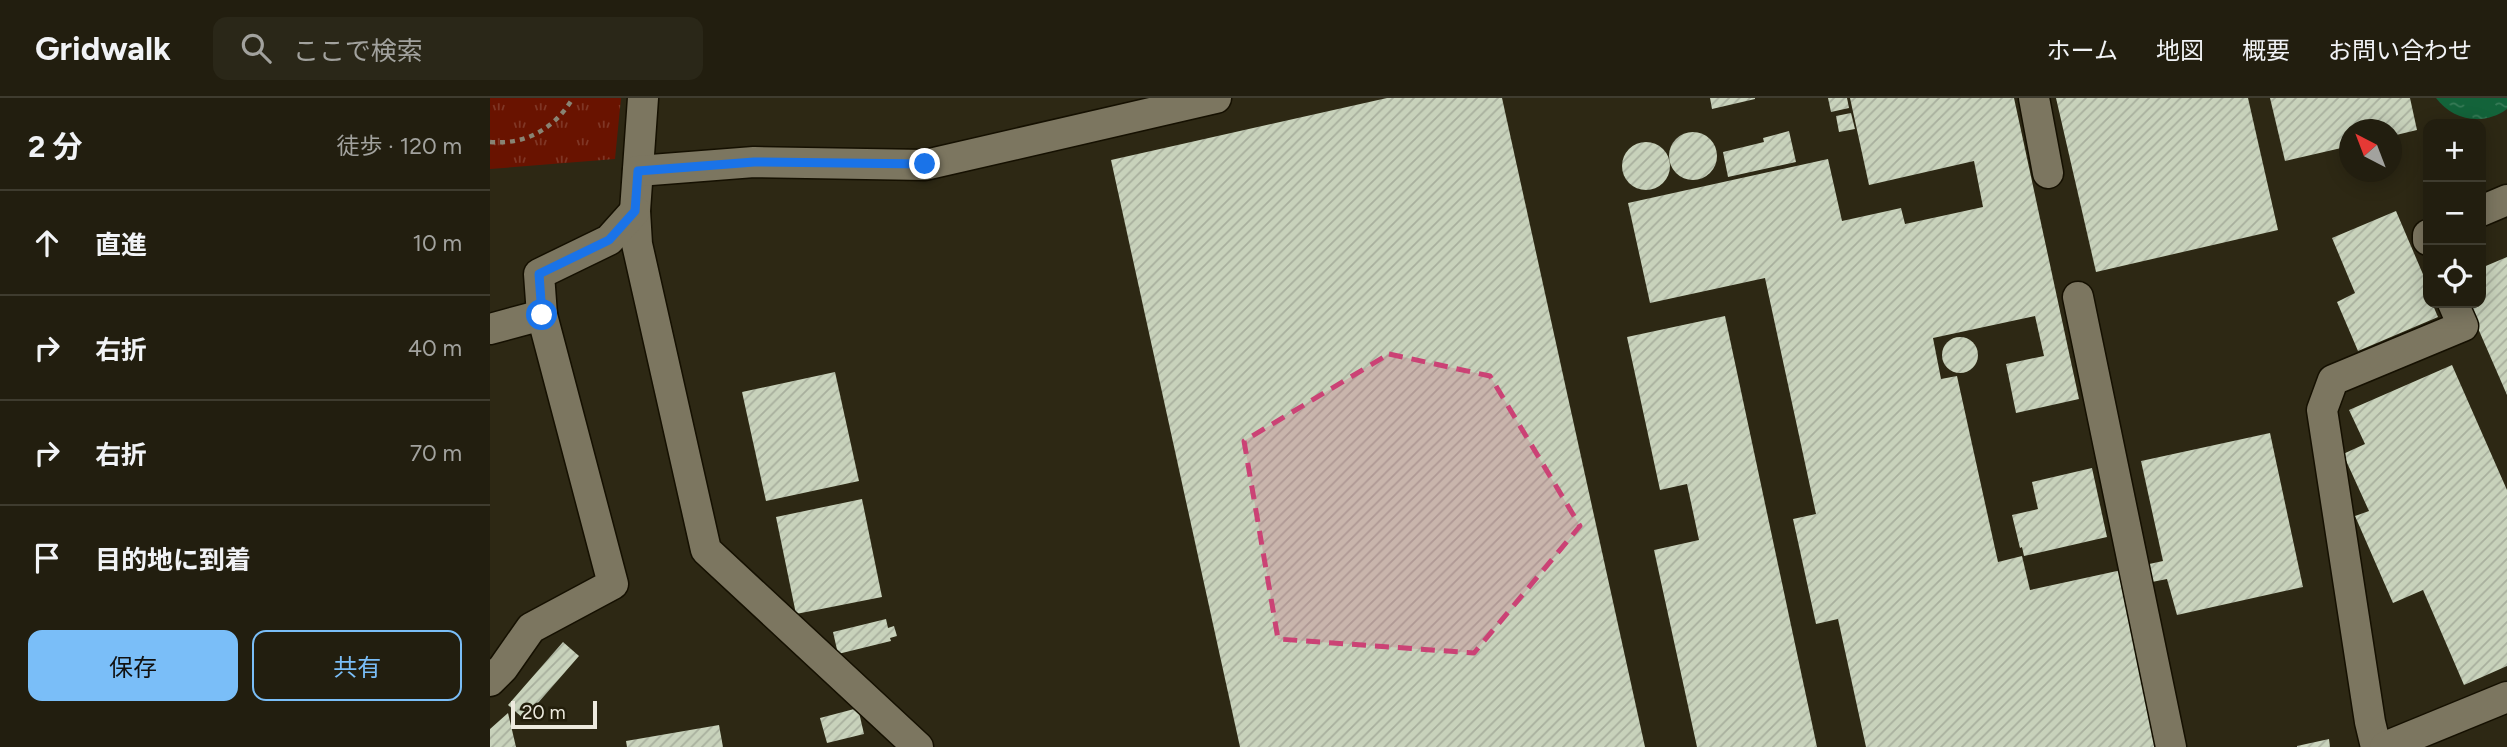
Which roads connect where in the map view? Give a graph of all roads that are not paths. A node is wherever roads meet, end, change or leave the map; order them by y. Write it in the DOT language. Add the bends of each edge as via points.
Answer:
graph roads {
  1 [pos="643,98"];
  2 [pos="1216,98"];
  3 [pos="2034,98"];
  4 [pos="638,171"];
  5 [pos="2048,173"];
  6 [pos="2507,200"];
  7 [pos="2486,209"];
  8 [pos="635,211"];
  9 [pos="2078,297"];
  10 [pos="2456,308"];
  11 [pos="542,315"];
  12 [pos="490,329"];
  13 [pos="490,681"];
  14 [pos="2507,697"];
  15 [pos="918,747"];
  16 [pos="2171,747"];
  17 [pos="2376,747"];
  18 [pos="2385,747"];
  1 -- 4 [label="street"];
  2 -- 4 [label="street" via="925,164 754,162"];
  3 -- 5 [label="street"];
  4 -- 8 [label="street"];
  6 -- 7 [label="street"];
  8 -- 11 [label="street" via="609,240 539,274"];
  8 -- 15 [label="street" via="638,244 706,550"];
  9 -- 16 [label="street"];
  10 -- 17 [label="street" via="2463,326 2333,380 2322,410"];
  11 -- 12 [label="street"];
  11 -- 13 [label="street" via="613,584 531,628"];
  14 -- 18 [label="street"];
}
